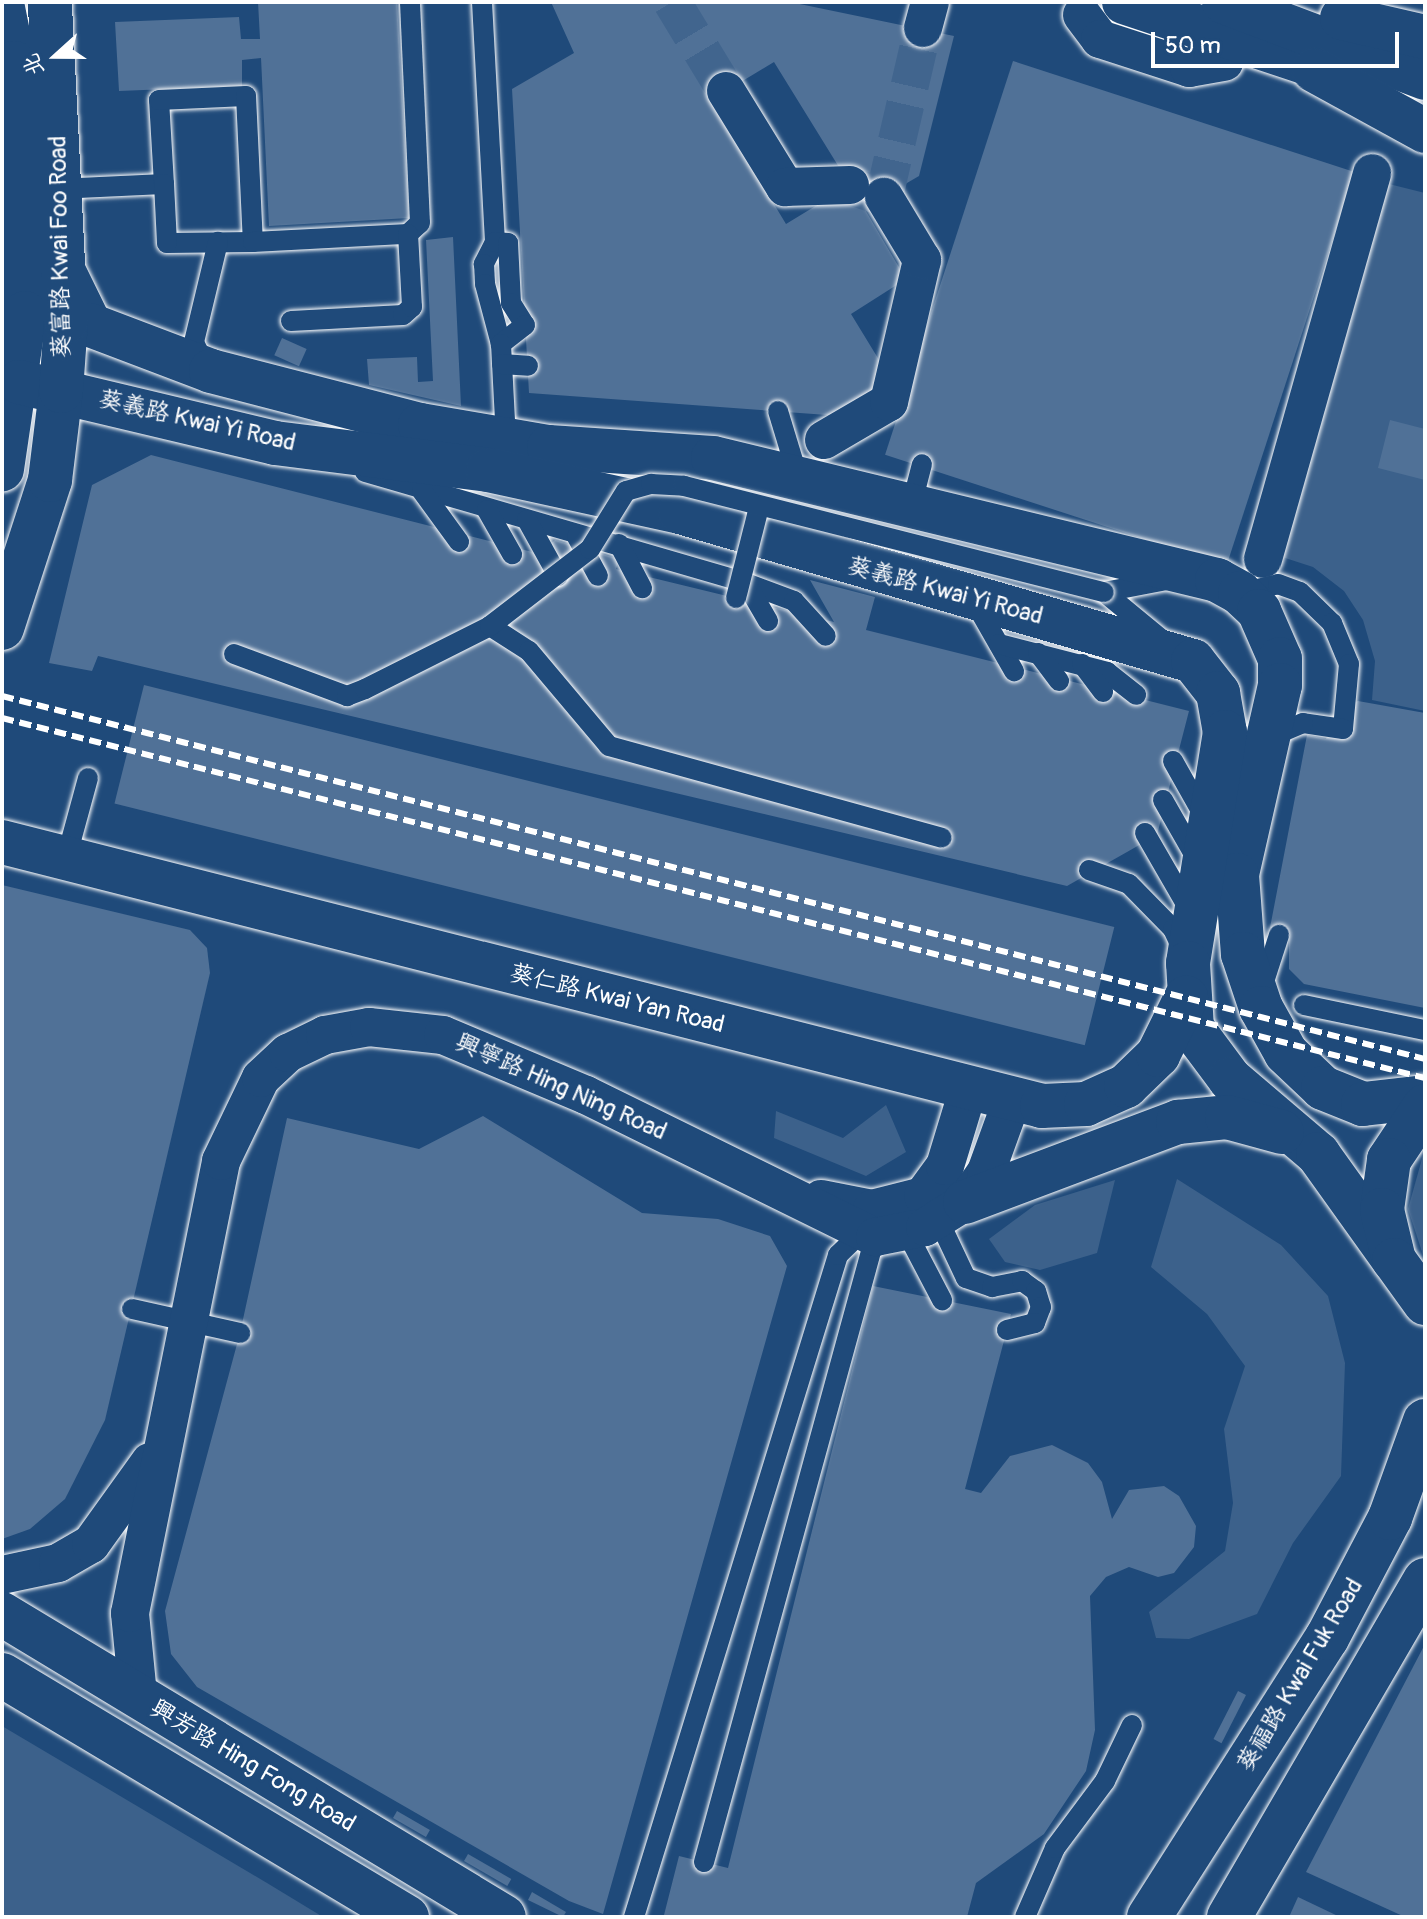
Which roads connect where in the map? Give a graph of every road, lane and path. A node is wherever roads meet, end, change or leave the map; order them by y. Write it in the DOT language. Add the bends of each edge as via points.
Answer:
graph roads {
  1 [pos="410,2"];
  2 [pos="482,2"];
  3 [pos="1124,2"];
  4 [pos="1224,2"];
  5 [pos="1295,2"];
  6 [pos="1376,2"];
  7 [pos="2,3"];
  8 [pos="1077,9"];
  9 [pos="53,14"];
  10 [pos="1425,27"];
  11 [pos="1425,37"];
  12 [pos="1273,55"];
  13 [pos="1224,62"];
  14 [pos="1314,70"];
  15 [pos="1425,78"];
  16 [pos="726,91"];
  17 [pos="1425,96"];
  18 [pos="1425,131"];
  19 [pos="1372,173"];
  20 [pos="164,184"];
  21 [pos="41,190"];
  22 [pos="408,234"];
  23 [pos="218,242"];
  24 [pos="253,242"];
  25 [pos="495,242"];
  26 [pos="63,270"];
  27 [pos="291,321"];
  28 [pos="501,354"];
  29 [pos="528,366"];
  30 [pos="211,371"];
  31 [pos="19,382"];
  32 [pos="61,391"];
  33 [pos="778,411"];
  34 [pos="506,439"];
  35 [pos="275,443"];
  36 [pos="804,455"];
  37 [pos="2,469"];
  38 [pos="419,489"];
  39 [pos="759,507"];
  40 [pos="487,510"];
  41 [pos="527,520"];
  42 [pos="574,532"];
  43 [pos="459,542"];
  44 [pos="619,544"];
  45 [pos="781,545"];
  46 [pos="512,554"];
  47 [pos="1196,575"];
  48 [pos="558,576"];
  49 [pos="598,576"];
  50 [pos="1251,576"];
  51 [pos="642,588"];
  52 [pos="741,591"];
  53 [pos="1104,592"];
  54 [pos="974,601"];
  55 [pos="768,621"];
  56 [pos="490,626"];
  57 [pos="2,628"];
  58 [pos="826,636"];
  59 [pos="999,644"];
  60 [pos="1176,652"];
  61 [pos="1038,653"];
  62 [pos="234,654"];
  63 [pos="1082,664"];
  64 [pos="1014,671"];
  65 [pos="1059,681"];
  66 [pos="1103,692"];
  67 [pos="1136,695"];
  68 [pos="1265,745"];
  69 [pos="1173,761"];
  70 [pos="88,778"];
  71 [pos="1163,800"];
  72 [pos="942,838"];
  73 [pos="1142,838"];
  74 [pos="2,842"];
  75 [pos="1205,846"];
  76 [pos="66,859"];
  77 [pos="1089,870"];
  78 [pos="1194,918"];
  79 [pos="1279,935"];
  80 [pos="1187,981"];
  81 [pos="1304,1005"];
  82 [pos="1261,1008"];
  83 [pos="1425,1030"];
  84 [pos="969,1087"];
  85 [pos="1425,1097"];
  86 [pos="1012,1100"];
  87 [pos="1425,1106"];
  88 [pos="1318,1154"];
  89 [pos="791,1192"];
  90 [pos="909,1225"];
  91 [pos="1409,1282"];
  92 [pos="942,1300"];
  93 [pos="132,1309"];
  94 [pos="186,1320"];
  95 [pos="1007,1330"];
  96 [pos="240,1333"];
  97 [pos="1425,1338"];
  98 [pos="1425,1421"];
  99 [pos="168,1423"];
  100 [pos="2,1575"];
  101 [pos="1425,1580"];
  102 [pos="2,1614"];
  103 [pos="2,1675"];
  104 [pos="138,1695"];
  105 [pos="1132,1725"];
  106 [pos="704,1862"];
  107 [pos="407,1917"];
  108 [pos="504,1917"];
  109 [pos="634,1917"];
  110 [pos="1025,1917"];
  111 [pos="1149,1917"];
  112 [pos="1229,1917"];
  1 -- 22 [label="lane" via="420,223"];
  2 -- 25 [label="lane"];
  3 -- 12 [label="main road"];
  4 -- 15 [label="main road"];
  5 -- 11 [label="main road"];
  6 -- 10 [label="main road"];
  7 -- 21 [label="main road, 葵富路 Kwai Foo Road"];
  8 -- 13 [label="street" via="1100,39 1189,68"];
  9 -- 21 [label="main road, 葵富路 Kwai Foo Road"];
  12 -- 13 [label="lane"];
  12 -- 14 [label="main road"];
  14 -- 17 [label="main road"];
  14 -- 18 [label="main road"];
  16 -- 36 [label="street" via="785,187 867,191 922,260 889,402"];
  19 -- 50 [label="street"];
  20 -- 21 [label="lane"];
  20 -- 23 [label="lane" via="167,243"];
  20 -- 24 [label="lane" via="159,100 246,96"];
  21 -- 26 [label="main road, 葵富路 Kwai Foo Road"];
  21 -- 31 [label="main road, 葵富路 Kwai Foo Road"];
  22 -- 24 [label="lane"];
  22 -- 27 [label="lane" via="412,307 403,315"];
  23 -- 24 [label="lane"];
  23 -- 30 [label="lane" via="194,342"];
  25 -- 28 [label="lane" via="484,264 485,284"];
  25 -- 28 [label="lane" via="508,243 511,303 525,325"];
  26 -- 30 [label="main road, 葵義路 Kwai Yi Road" via="72,301 103,334"];
  26 -- 32 [label="main road, 葵富路 Kwai Foo Road"];
  28 -- 29 [label="lane"];
  28 -- 34 [label="lane"];
  30 -- 34 [label="main road, 葵義路 Kwai Yi Road" via="420,425"];
  31 -- 32 [label="main road, 葵義路 Kwai Yi Road"];
  31 -- 37 [label="main road, 葵富路 Kwai Foo Road"];
  32 -- 35 [label="main road, 葵義路 Kwai Yi Road"];
  32 -- 57 [label="main road, 葵富路 Kwai Foo Road" via="50,480"];
  33 -- 36 [label="lane"];
  34 -- 36 [label="main road, 葵義路 Kwai Yi Road" via="713,458"];
  35 -- 38 [label="lane"];
  35 -- 45 [label="main road, 葵義路 Kwai Yi Road" via="488,470 680,512"];
  36 -- 45 [label="main road" via="757,503 763,533"];
  36 -- 47 [label="main road, 葵義路 Kwai Yi Road" via="917,484"];
  38 -- 40 [label="lane"];
  38 -- 43 [label="lane"];
  39 -- 52 [label="lane, bridge"];
  39 -- 53 [label="lane, bridge"];
  39 -- 56 [label="lane, bridge" via="684,486 626,491 590,549"];
  40 -- 41 [label="lane"];
  40 -- 46 [label="lane"];
  41 -- 42 [label="lane"];
  41 -- 48 [label="lane"];
  42 -- 44 [label="lane"];
  42 -- 49 [label="lane"];
  44 -- 51 [label="lane"];
  44 -- 52 [label="lane"];
  45 -- 54 [label="main road, 葵義路 Kwai Yi Road"];
  47 -- 50 [label="main road, 葵義路 Kwai Yi Road"];
  47 -- 53 [label="lane"];
  50 -- 68 [label="main road, 葵義路 Kwai Yi Road" via="1280,659"];
  50 -- 68 [label="lane" via="1300,592 1332,623 1349,664 1343,729 1287,726"];
  52 -- 55 [label="lane"];
  52 -- 58 [label="lane" via="794,601"];
  53 -- 60 [label="lane"];
  54 -- 59 [label="lane"];
  54 -- 60 [label="main road, 葵義路 Kwai Yi Road"];
  56 -- 62 [label="lane, bridge" via="347,696"];
  56 -- 72 [label="lane, bridge" via="521,643 609,746"];
  59 -- 61 [label="lane"];
  59 -- 64 [label="lane"];
  60 -- 75 [label="main road, 葵義路 Kwai Yi Road" via="1208,675 1225,712"];
  61 -- 63 [label="lane"];
  61 -- 65 [label="lane"];
  63 -- 66 [label="lane"];
  63 -- 67 [label="lane" via="1107,672"];
  68 -- 82 [label="main road, 葵義路 Kwai Yi Road" via="1236,899 1243,954"];
  69 -- 75 [label="lane"];
  70 -- 76 [label="lane"];
  71 -- 75 [label="lane"];
  73 -- 78 [label="lane"];
  74 -- 76 [label="main road, 葵仁路 Kwai Yan Road"];
  75 -- 78 [label="main road, 葵義路 Kwai Yi Road"];
  76 -- 84 [label="main road, 葵仁路 Kwai Yan Road"];
  77 -- 80 [label="lane" via="1129,884 1151,903 1173,929"];
  78 -- 80 [label="main road, 葵義路 Kwai Yi Road"];
  79 -- 82 [label="lane"];
  80 -- 86 [label="main road, 葵仁路 Kwai Yan Road" via="1158,1055 1126,1086 1064,1107"];
  80 -- 88 [label="main road, 葵義路 Kwai Yi Road" via="1192,1028 1213,1061"];
  81 -- 83 [label="lane"];
  82 -- 85 [label="main road, 葵義路 Kwai Yi Road" via="1286,1053 1323,1088 1363,1104"];
  84 -- 86 [label="main road, 葵仁路 Kwai Yan Road"];
  84 -- 89 [label="street, 興寧路 Hing Ning Road" via="945,1166 923,1196 872,1209"];
  86 -- 90 [label="street" via="986,1172"];
  87 -- 91 [label="main road" via="1400,1137 1384,1184"];
  88 -- 90 [label="main road" via="1252,1121 1202,1117"];
  88 -- 91 [label="main road, 葵義路 Kwai Yi Road"];
  89 -- 90 [label="street, 興寧路 Hing Ning Road"];
  89 -- 94 [label="street, 興寧路 Hing Ning Road" via="443,1035 369,1027 325,1035 261,1078 237,1116"];
  90 -- 92 [label="lane"];
  90 -- 95 [label="lane" via="966,1278 992,1287 1022,1281 1036,1291 1035,1323"];
  90 -- 106 [label="lane"];
  90 -- 109 [label="lane" via="838,1255"];
  91 -- 97 [label="main road"];
  93 -- 94 [label="lane"];
  94 -- 96 [label="lane"];
  94 -- 99 [label="street, 興寧路 Hing Ning Road"];
  98 -- 111 [label="main road, 葵福路 Kwai Fuk Road" via="1390,1518 1327,1638"];
  99 -- 100 [label="street, 興寧路 Hing Ning Road" via="131,1495 91,1544 58,1563"];
  99 -- 104 [label="street, 興寧路 Hing Ning Road" via="130,1613"];
  101 -- 112 [label="main road"];
  102 -- 104 [label="main road, 興芳路 Hing Fong Road"];
  103 -- 107 [label="main road"];
  104 -- 108 [label="main road, 興芳路 Hing Fong Road"];
  105 -- 110 [label="lane" via="1105,1781 1055,1848"];
}
